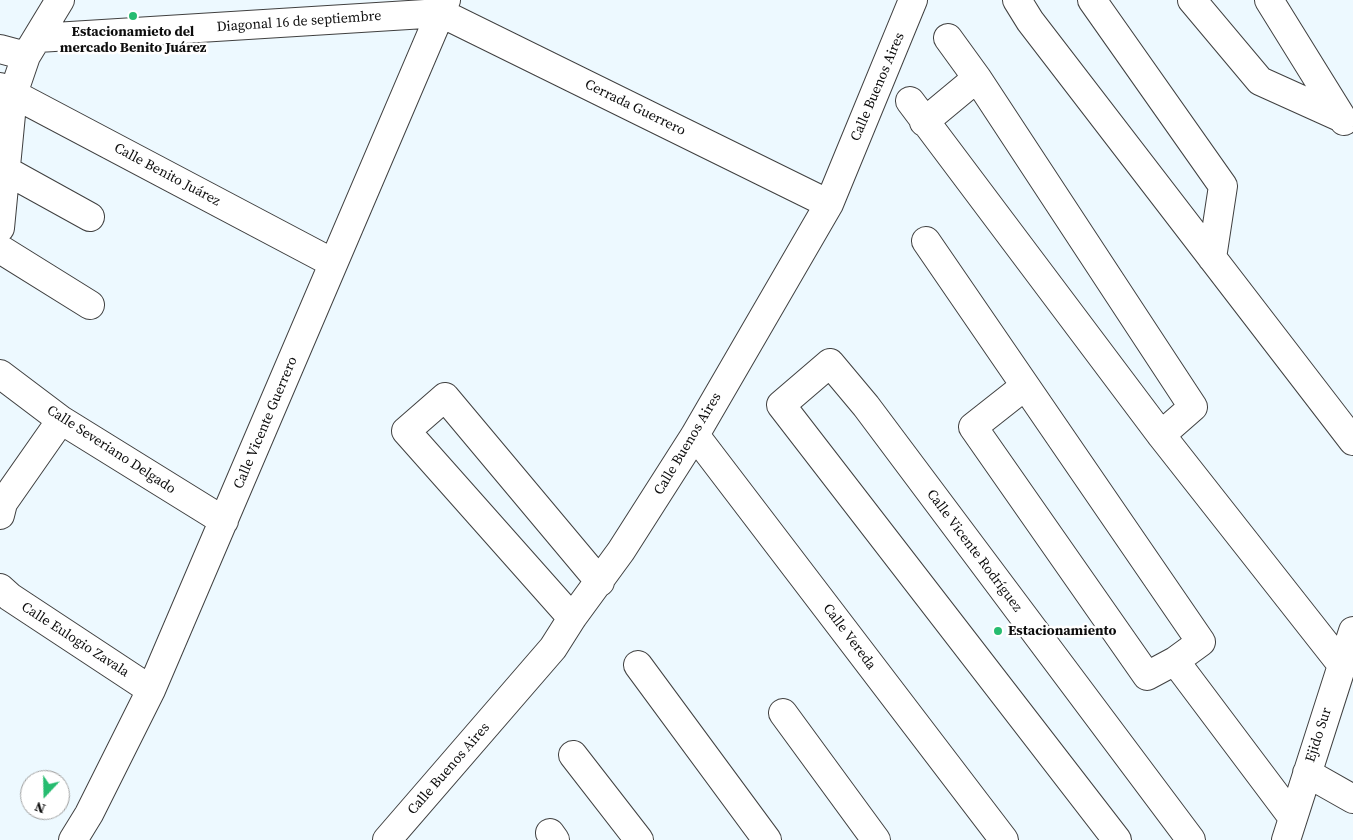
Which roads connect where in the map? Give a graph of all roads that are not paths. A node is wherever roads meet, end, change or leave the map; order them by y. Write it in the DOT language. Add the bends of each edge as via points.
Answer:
graph roads {
  1 [pos="60,0"];
  2 [pos="914,0"];
  3 [pos="1017,0"];
  4 [pos="1092,0"];
  5 [pos="1192,0"];
  6 [pos="1268,0"];
  7 [pos="443,6"];
  8 [pos="948,38"];
  9 [pos="32,47"];
  10 [pos="0,50"];
  11 [pos="978,78"];
  12 [pos="6,90"];
  13 [pos="1347,125"];
  14 [pos="6,170"];
  15 [pos="829,204"];
  16 [pos="90,217"];
  17 [pos="0,228"];
  18 [pos="926,242"];
  19 [pos="0,249"];
  20 [pos="1212,258"];
  21 [pos="333,263"];
  22 [pos="90,305"];
  23 [pos="0,374"];
  24 [pos="1025,386"];
  25 [pos="61,420"];
  26 [pos="695,435"];
  27 [pos="1161,435"];
  28 [pos="1353,441"];
  29 [pos="0,515"];
  30 [pos="224,522"];
  31 [pos="600,582"];
  32 [pos="0,588"];
  33 [pos="572,618"];
  34 [pos="1353,631"];
  35 [pos="1175,661"];
  36 [pos="638,665"];
  37 [pos="1342,665"];
  38 [pos="151,690"];
  39 [pos="783,712"];
  40 [pos="573,754"];
  41 [pos="1307,773"];
  42 [pos="1353,799"];
  43 [pos="1289,829"];
  44 [pos="73,840"];
  45 [pos="387,840"];
  46 [pos="639,840"];
  47 [pos="767,840"];
  48 [pos="876,840"];
  49 [pos="1004,840"];
  50 [pos="1117,840"];
  51 [pos="1191,840"];
  1 -- 9 [label="street"];
  2 -- 15 [label="street, Calle Buenos Aires"];
  3 -- 20 [label="street"];
  4 -- 20 [label="street" via="1223,186"];
  5 -- 13 [label="street" via="1260,81"];
  6 -- 13 [label="street"];
  7 -- 9 [label="street, Diagonal 16 de septiembre"];
  7 -- 15 [label="street, Cerrada Guerrero"];
  7 -- 21 [label="street, Calle Vicente Guerrero"];
  8 -- 11 [label="street"];
  9 -- 10 [label="street, Diagonal 16 de septiembre"];
  9 -- 12 [label="street"];
  11 -- 27 [label="street" via="1193,407"];
  11 -- 27 [label="street" via="917,111"];
  12 -- 14 [label="street"];
  12 -- 21 [label="street, Calle Benito Juárez"];
  14 -- 16 [label="street"];
  14 -- 17 [label="street"];
  15 -- 26 [label="street, Calle Buenos Aires"];
  18 -- 24 [label="street"];
  19 -- 22 [label="street"];
  20 -- 28 [label="street"];
  21 -- 30 [label="street, Calle Vicente Guerrero"];
  23 -- 25 [label="street, Calle Severiano Delgado"];
  24 -- 35 [label="street" via="1201,642"];
  24 -- 35 [label="street" via="972,427 1147,676"];
  25 -- 29 [label="street" via="3,503"];
  25 -- 30 [label="street, Calle Severiano Delgado"];
  26 -- 31 [label="street, Calle Buenos Aires"];
  26 -- 49 [label="street, Calle Vereda"];
  27 -- 37 [label="street"];
  30 -- 38 [label="street, Calle Vicente Guerrero"];
  31 -- 33 [label="street, Calle Buenos Aires"];
  31 -- 33 [label="street" via="445,397 406,431"];
  32 -- 38 [label="street, Calle Eulogio Zavala"];
  33 -- 45 [label="street, Calle Buenos Aires" via="553,648"];
  34 -- 37 [label="street, Ejido Sur"];
  35 -- 43 [label="street"];
  36 -- 47 [label="street"];
  37 -- 41 [label="street, Ejido Sur"];
  38 -- 44 [label="street, Calle Vicente Guerrero"];
  39 -- 48 [label="street"];
  40 -- 46 [label="street"];
  41 -- 42 [label="street"];
  41 -- 43 [label="street, Ejido Sur"];
  50 -- 51 [label="street, Calle Vicente Rodríguez" via="781,405 830,362"];
}
